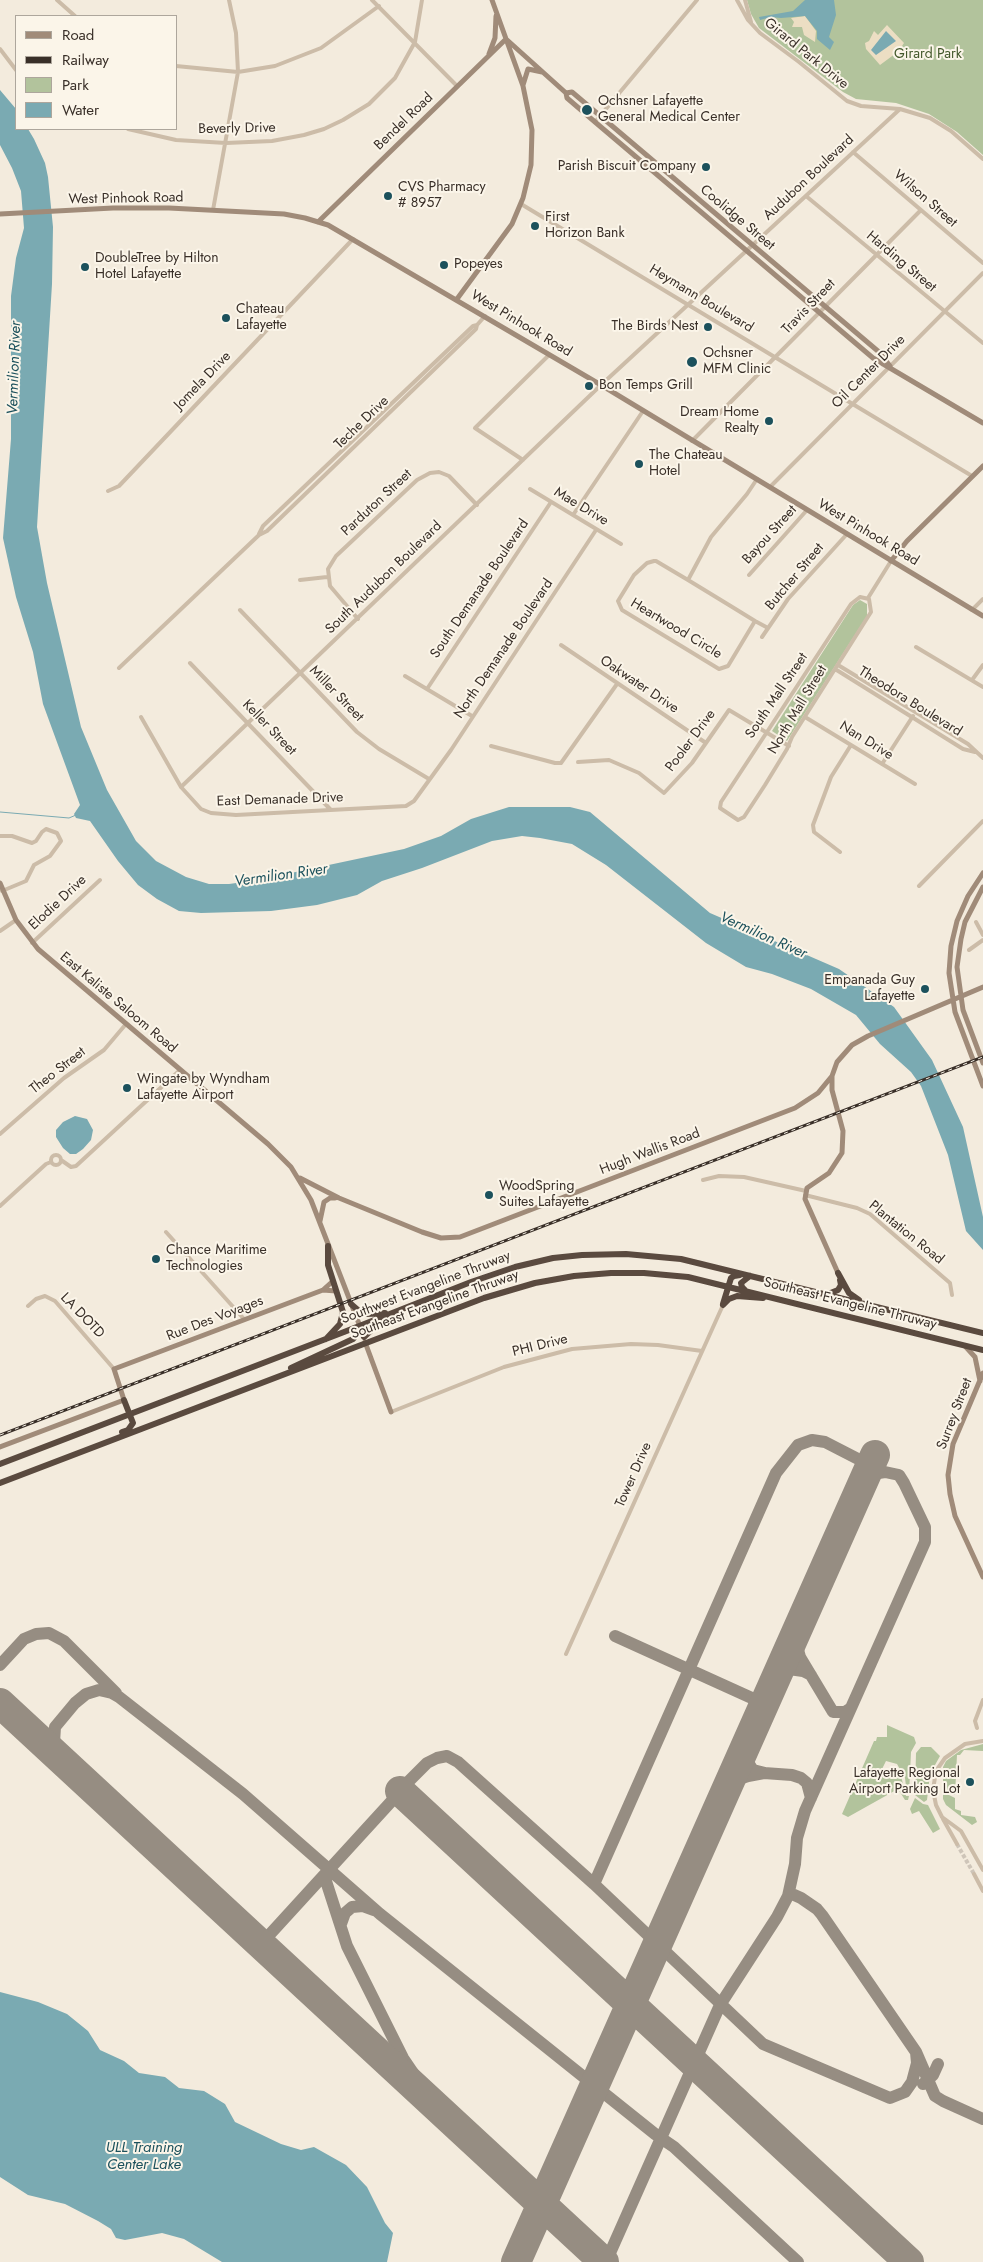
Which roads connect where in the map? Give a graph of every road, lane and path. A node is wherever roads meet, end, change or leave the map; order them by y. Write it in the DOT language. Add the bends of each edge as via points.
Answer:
graph roads {
  1 [pos="57,0"];
  2 [pos="229,0"];
  3 [pos="372,0"];
  4 [pos="422,0"];
  5 [pos="492,0"];
  6 [pos="697,0"];
  7 [pos="738,0"];
  8 [pos="744,0"];
  9 [pos="379,6"];
  10 [pos="496,11"];
  11 [pos="74,15"];
  12 [pos="751,22"];
  13 [pos="506,39"];
  14 [pos="415,42"];
  15 [pos="0,49"];
  16 [pos="488,57"];
  17 [pos="178,66"];
  18 [pos="15,69"];
  19 [pos="238,72"];
  20 [pos="544,72"];
  21 [pos="457,86"];
  22 [pos="523,86"];
  23 [pos="566,93"];
  24 [pos="900,109"];
  25 [pos="600,116"];
  26 [pos="595,122"];
  27 [pos="132,130"];
  28 [pos="226,143"];
  29 [pos="853,152"];
  30 [pos="983,159"];
  31 [pos="806,196"];
  32 [pos="521,204"];
  33 [pos="213,210"];
  34 [pos="921,210"];
  35 [pos="2,214"];
  36 [pos="318,222"];
  37 [pos="353,239"];
  38 [pos="752,245"];
  39 [pos="747,250"];
  40 [pos="876,256"];
  41 [pos="983,263"];
  42 [pos="983,273"];
  43 [pos="457,299"];
  44 [pos="688,305"];
  45 [pos="825,307"];
  46 [pos="944,312"];
  47 [pos="819,313"];
  48 [pos="485,316"];
  49 [pos="983,343"];
  50 [pos="549,355"];
  51 [pos="776,357"];
  52 [pos="890,367"];
  53 [pos="601,385"];
  54 [pos="853,404"];
  55 [pos="643,411"];
  56 [pos="983,423"];
  57 [pos="374,424"];
  58 [pos="692,440"];
  59 [pos="523,460"];
  60 [pos="983,466"];
  61 [pos="317,475"];
  62 [pos="972,476"];
  63 [pos="321,479"];
  64 [pos="756,479"];
  65 [pos="770,487"];
  66 [pos="530,489"];
  67 [pos="108,491"];
  68 [pos="551,502"];
  69 [pos="477,505"];
  70 [pos="807,510"];
  71 [pos="573,515"];
  72 [pos="596,530"];
  73 [pos="259,534"];
  74 [pos="846,534"];
  75 [pos="621,544"];
  76 [pos="891,561"];
  77 [pos="749,575"];
  78 [pos="327,577"];
  79 [pos="300,580"];
  80 [pos="688,580"];
  81 [pos="868,598"];
  82 [pos="983,599"];
  83 [pos="240,610"];
  84 [pos="972,610"];
  85 [pos="983,616"];
  86 [pos="358,619"];
  87 [pos="755,621"];
  88 [pos="768,628"];
  89 [pos="762,637"];
  90 [pos="561,645"];
  91 [pos="916,647"];
  92 [pos="190,663"];
  93 [pos="983,665"];
  94 [pos="837,667"];
  95 [pos="119,668"];
  96 [pos="300,673"];
  97 [pos="405,676"];
  98 [pos="972,680"];
  99 [pos="617,684"];
  100 [pos="983,687"];
  101 [pos="427,689"];
  102 [pos="915,712"];
  103 [pos="472,716"];
  104 [pos="141,717"];
  105 [pos="805,717"];
  106 [pos="912,717"];
  107 [pos="248,723"];
  108 [pos="766,732"];
  109 [pos="706,743"];
  110 [pos="851,745"];
  111 [pos="491,746"];
  112 [pos="789,746"];
  113 [pos="974,752"];
  114 [pos="983,758"];
  115 [pos="578,762"];
  116 [pos="882,764"];
  117 [pos="429,779"];
  118 [pos="914,784"];
  119 [pos="181,787"];
  120 [pos="330,809"];
  121 [pos="729,814"];
  122 [pos="983,822"];
  123 [pos="0,836"];
  124 [pos="840,852"];
  125 [pos="983,873"];
  126 [pos="100,880"];
  127 [pos="0,883"];
  128 [pos="975,884"];
  129 [pos="919,886"];
  130 [pos="983,888"];
  131 [pos="2,891"];
  132 [pos="16,920"];
  133 [pos="976,922"];
  134 [pos="0,931"];
  135 [pos="983,935"];
  136 [pos="983,940"];
  137 [pos="32,943"];
  138 [pos="969,950"];
  139 [pos="983,987"];
  140 [pos="960,997"];
  141 [pos="952,1000"];
  142 [pos="126,1024"];
  143 [pos="983,1063"];
  144 [pos="180,1070"];
  145 [pos="832,1076"];
  146 [pos="983,1086"];
  147 [pos="817,1094"];
  148 [pos="833,1097"];
  149 [pos="0,1134"];
  150 [pos="61,1160"];
  151 [pos="51,1162"];
  152 [pos="298,1177"];
  153 [pos="703,1180"];
  154 [pos="805,1193"];
  155 [pos="339,1198"];
  156 [pos="0,1206"];
  157 [pos="320,1224"];
  158 [pos="166,1232"];
  159 [pos="328,1246"];
  160 [pos="838,1273"];
  161 [pos="753,1277"];
  162 [pos="333,1281"];
  163 [pos="728,1286"];
  164 [pos="323,1290"];
  165 [pos="745,1290"];
  166 [pos="336,1292"];
  167 [pos="826,1294"];
  168 [pos="952,1295"];
  169 [pos="783,1300"];
  170 [pos="351,1304"];
  171 [pos="415,1304"];
  172 [pos="723,1305"];
  173 [pos="28,1306"];
  174 [pos="877,1306"];
  175 [pos="391,1314"];
  176 [pos="244,1319"];
  177 [pos="981,1332"];
  178 [pos="363,1334"];
  179 [pos="325,1340"];
  180 [pos="962,1344"];
  181 [pos="983,1350"];
  182 [pos="702,1352"];
  183 [pos="114,1369"];
  184 [pos="983,1373"];
  185 [pos="268,1380"];
  186 [pos="980,1382"];
  187 [pos="124,1400"];
  188 [pos="391,1412"];
  189 [pos="130,1414"];
  190 [pos="112,1421"];
  191 [pos="114,1440"];
  192 [pos="0,1448"];
  193 [pos="0,1464"];
  194 [pos="0,1483"];
  195 [pos="983,1577"];
  196 [pos="566,1654"];
  197 [pos="983,1700"];
  198 [pos="977,1728"];
  199 [pos="983,1741"];
  200 [pos="942,1817"];
  201 [pos="957,1844"];
  202 [pos="983,1870"];
  203 [pos="974,1874"];
  204 [pos="983,1891"];
  1 -- 11 [label="street"];
  2 -- 19 [label="street"];
  3 -- 9 [label="street"];
  4 -- 14 [label="street, Beverly Drive"];
  5 -- 10 [label="street"];
  6 -- 25 [label="street"];
  7 -- 12 [label="street, Girard Park Drive"];
  8 -- 12 [label="street, Girard Park Drive"];
  9 -- 14 [label="street"];
  9 -- 19 [label="street" via="308,54 275,66"];
  10 -- 13 [label="street"];
  10 -- 16 [label="street" via="495,38"];
  12 -- 24 [label="street, Girard Park Drive" via="762,35 847,101 861,106"];
  13 -- 16 [label="street, Bendel Road"];
  13 -- 20 [label="street, Coolidge Street"];
  13 -- 22 [label="street"];
  14 -- 21 [label="street"];
  14 -- 28 [label="street, Beverly Drive" via="390,84 343,120 304,135 272,141"];
  15 -- 18 [label="street"];
  16 -- 21 [label="street, Bendel Road"];
  17 -- 19 [label="street"];
  19 -- 28 [label="street"];
  20 -- 22 [label="street" via="528,70"];
  20 -- 23 [label="street, Coolidge Street"];
  21 -- 36 [label="street, Bendel Road"];
  22 -- 32 [label="street" via="532,140 531,165"];
  23 -- 25 [label="street, Coolidge Street" via="572,92"];
  23 -- 26 [label="street, Coolidge Street" via="567,98"];
  24 -- 29 [label="street, Audubon Boulevard"];
  24 -- 30 [label="street, Girard Park Drive" via="917,113 944,127"];
  25 -- 26 [label="street"];
  25 -- 38 [label="street, Coolidge Street"];
  26 -- 39 [label="street, Coolidge Street"];
  27 -- 28 [label="street, Beverly Drive" via="176,140"];
  28 -- 33 [label="street"];
  29 -- 31 [label="street, Audubon Boulevard"];
  29 -- 34 [label="street, Wilson Street"];
  31 -- 38 [label="street, Audubon Boulevard"];
  31 -- 40 [label="street, Harding Street"];
  32 -- 43 [label="street" via="504,237"];
  32 -- 44 [label="street, Heymann Boulevard"];
  33 -- 35 [label="street, West Pinhook Road" via="113,208"];
  33 -- 36 [label="street, West Pinhook Road" via="284,214"];
  34 -- 40 [label="street, Travis Street"];
  34 -- 41 [label="street, Wilson Street"];
  36 -- 37 [label="street, West Pinhook Road"];
  37 -- 43 [label="street, West Pinhook Road"];
  37 -- 67 [label="street, Jomela Drive" via="119,486"];
  38 -- 39 [label="street, Audubon Boulevard"];
  38 -- 45 [label="street, Coolidge Street"];
  39 -- 44 [label="street, Audubon Boulevard"];
  39 -- 47 [label="street, Coolidge Street"];
  40 -- 45 [label="street, Travis Street"];
  40 -- 46 [label="street, Harding Street"];
  42 -- 46 [label="street, Oil Center Drive"];
  43 -- 48 [label="street, West Pinhook Road"];
  44 -- 51 [label="street, Heymann Boulevard"];
  44 -- 53 [label="street, Audubon Boulevard"];
  45 -- 47 [label="street, Travis Street"];
  45 -- 52 [label="street, Coolidge Street" via="879,352"];
  46 -- 49 [label="street, Harding Street"];
  46 -- 52 [label="street, Oil Center Drive"];
  47 -- 51 [label="street, Travis Street"];
  47 -- 52 [label="street, Coolidge Street" via="873,358"];
  48 -- 50 [label="street, West Pinhook Road"];
  48 -- 57 [label="street, Teche Drive"];
  50 -- 53 [label="street, West Pinhook Road"];
  50 -- 59 [label="street" via="475,428"];
  51 -- 54 [label="street, Heymann Boulevard"];
  51 -- 58 [label="street, Travis Street"];
  52 -- 54 [label="street, Oil Center Drive"];
  52 -- 56 [label="street, Coolidge Street"];
  53 -- 55 [label="street, West Pinhook Road"];
  53 -- 59 [label="street, South Audubon Boulevard"];
  54 -- 62 [label="street, Heymann Boulevard"];
  54 -- 65 [label="street, Oil Center Drive"];
  55 -- 58 [label="street, West Pinhook Road"];
  55 -- 71 [label="street"];
  57 -- 61 [label="street, Teche Drive"];
  57 -- 63 [label="street, Teche Drive"];
  58 -- 64 [label="street, West Pinhook Road"];
  59 -- 69 [label="street, South Audubon Boulevard"];
  60 -- 62 [label="street"];
  61 -- 63 [label="street"];
  61 -- 73 [label="street, Teche Drive" via="263,526"];
  62 -- 76 [label="street"];
  63 -- 73 [label="street, Teche Drive" via="267,531"];
  64 -- 65 [label="street, West Pinhook Road"];
  64 -- 80 [label="street" via="711,537"];
  65 -- 70 [label="street, West Pinhook Road"];
  66 -- 68 [label="street, Mae Drive"];
  68 -- 71 [label="street, Mae Drive"];
  68 -- 101 [label="street, South Demanade Boulevard"];
  69 -- 78 [label="street, Parduton Street" via="449,476 435,472 425,474 334,558"];
  69 -- 86 [label="street, South Audubon Boulevard"];
  70 -- 74 [label="street, West Pinhook Road"];
  70 -- 77 [label="street, Bayou Street"];
  71 -- 72 [label="street, Mae Drive"];
  72 -- 75 [label="street, Mae Drive"];
  72 -- 103 [label="street, North Demanade Boulevard"];
  73 -- 95 [label="street, Teche Drive"];
  74 -- 76 [label="street, West Pinhook Road"];
  74 -- 88 [label="street, Butcher Street" via="788,598"];
  76 -- 81 [label="street"];
  76 -- 84 [label="street, West Pinhook Road"];
  78 -- 79 [label="street"];
  78 -- 86 [label="street" via="331,589"];
  80 -- 87 [label="street, Heartwood Circle"];
  80 -- 87 [label="street, Heartwood Circle" via="650,561 634,575 618,604 622,610 719,669 730,664"];
  81 -- 94 [label="street, North Mall Street" via="871,612"];
  81 -- 108 [label="street, South Mall Street" via="860,597 851,604"];
  82 -- 84 [label="street"];
  83 -- 96 [label="street, Miller Street"];
  84 -- 85 [label="street, West Pinhook Road"];
  86 -- 96 [label="street, South Audubon Boulevard"];
  87 -- 88 [label="street, Heartwood Circle"];
  88 -- 89 [label="street, Butcher Street"];
  90 -- 99 [label="street, Oakwater Drive"];
  91 -- 98 [label="street"];
  92 -- 107 [label="street, Keller Street"];
  93 -- 98 [label="street"];
  94 -- 102 [label="street, Theodora Boulevard"];
  94 -- 105 [label="street, North Mall Street"];
  94 -- 106 [label="street, Theodora Boulevard"];
  96 -- 107 [label="street, South Audubon Boulevard"];
  96 -- 117 [label="street, Miller Street" via="365,738"];
  97 -- 101 [label="street"];
  98 -- 100 [label="street"];
  99 -- 109 [label="street, Oakwater Drive"];
  99 -- 111 [label="street" via="561,763"];
  101 -- 103 [label="street"];
  102 -- 106 [label="street"];
  102 -- 113 [label="street, Theodora Boulevard" via="968,744"];
  103 -- 117 [label="street, North Demanade Boulevard"];
  104 -- 119 [label="street, East Demanade Drive"];
  105 -- 110 [label="street, Nan Drive"];
  105 -- 112 [label="street, North Mall Street"];
  106 -- 113 [label="street, Theodora Boulevard"];
  106 -- 116 [label="street"];
  107 -- 119 [label="street, South Audubon Boulevard"];
  107 -- 120 [label="street, Keller Street"];
  108 -- 109 [label="street, Pooler Drive" via="729,710"];
  108 -- 112 [label="street, Pooler Drive"];
  108 -- 121 [label="street, South Mall Street" via="720,804 720,808"];
  109 -- 115 [label="street, Pooler Drive" via="664,793 639,773 609,760"];
  110 -- 116 [label="street, Nan Drive"];
  110 -- 124 [label="street" via="831,777 813,825 814,832"];
  112 -- 121 [label="street, North Mall Street" via="744,817 739,820"];
  113 -- 114 [label="street, Theodora Boulevard"];
  116 -- 118 [label="street, Nan Drive"];
  117 -- 120 [label="street, East Demanade Drive" via="414,801 406,806"];
  119 -- 120 [label="street, East Demanade Drive" via="201,809 211,813 236,815"];
  122 -- 129 [label="street"];
  123 -- 131 [label="street" via="32,842 46,829 57,833 61,841 50,856 34,865 26,880"];
  125 -- 128 [label="street"];
  126 -- 137 [label="street, Elodie Drive"];
  127 -- 131 [label="street, East Kaliste Saloom Road"];
  128 -- 130 [label="street"];
  128 -- 141 [label="street" via="953,934 949,973"];
  130 -- 140 [label="street" via="970,910 960,938 957,967"];
  131 -- 132 [label="street, East Kaliste Saloom Road"];
  132 -- 134 [label="street"];
  132 -- 137 [label="street, East Kaliste Saloom Road"];
  133 -- 135 [label="street"];
  136 -- 138 [label="street"];
  137 -- 142 [label="street, East Kaliste Saloom Road"];
  139 -- 140 [label="street, Hugh Wallis Road"];
  140 -- 141 [label="street, Hugh Wallis Road"];
  140 -- 143 [label="street"];
  141 -- 145 [label="street, Hugh Wallis Road" via="868,1036 846,1050"];
  141 -- 146 [label="street"];
  142 -- 144 [label="street, East Kaliste Saloom Road"];
  142 -- 149 [label="street, Theo Street" via="104,1050 64,1078"];
  144 -- 150 [label="street" via="76,1166 70,1168"];
  144 -- 152 [label="street, East Kaliste Saloom Road" via="283,1158"];
  145 -- 147 [label="street, Hugh Wallis Road"];
  145 -- 148 [label="street"];
  147 -- 148 [label="street" via="826,1093"];
  147 -- 155 [label="street, Hugh Wallis Road" via="795,1108 460,1237 430,1235"];
  148 -- 154 [label="street" via="843,1131 842,1153 829,1173"];
  150 -- 151 [label="street" via="58,1165"];
  150 -- 151 [label="street" via="55,1155"];
  151 -- 156 [label="street"];
  152 -- 155 [label="street, Hugh Wallis Road"];
  152 -- 157 [label="street, East Kaliste Saloom Road"];
  153 -- 154 [label="street, Plantation Road" via="719,1176 744,1177"];
  154 -- 160 [label="street" via="806,1204"];
  154 -- 168 [label="street, Plantation Road" via="870,1214 950,1283"];
  155 -- 157 [label="street" via="324,1202"];
  157 -- 159 [label="street, East Kaliste Saloom Road"];
  158 -- 176 [label="street"];
  159 -- 162 [label="highway" via="328,1265"];
  159 -- 170 [label="street, East Kaliste Saloom Road"];
  160 -- 167 [label="highway" via="840,1287 835,1293"];
  160 -- 174 [label="highway" via="853,1296"];
  161 -- 163 [label="highway" via="734,1276"];
  161 -- 165 [label="highway" via="741,1283"];
  161 -- 167 [label="highway, Southwest Evangeline Thruway"];
  161 -- 171 [label="highway, Southwest Evangeline Thruway" via="667,1256 582,1254 516,1267"];
  162 -- 164 [label="street"];
  162 -- 166 [label="highway"];
  163 -- 165 [label="highway, Southeast Evangeline Thruway"];
  163 -- 172 [label="highway"];
  163 -- 178 [label="highway, Southeast Evangeline Thruway" via="654,1273 611,1272 574,1276 534,1283"];
  164 -- 166 [label="street"];
  164 -- 176 [label="street, Rue Des Voyages"];
  165 -- 169 [label="highway, Southeast Evangeline Thruway"];
  166 -- 179 [label="highway" via="344,1312"];
  167 -- 174 [label="highway, Southwest Evangeline Thruway"];
  169 -- 172 [label="highway" via="737,1296"];
  169 -- 180 [label="highway, Southeast Evangeline Thruway"];
  170 -- 171 [label="highway" via="367,1314 379,1314"];
  170 -- 178 [label="street, East Kaliste Saloom Road"];
  171 -- 175 [label="highway, Southwest Evangeline Thruway"];
  172 -- 182 [label="street, Tower Drive"];
  173 -- 183 [label="street, LA DOTD" via="45,1296 55,1301"];
  174 -- 177 [label="highway, Southeast Evangeline Thruway"];
  175 -- 178 [label="highway, Southwest Evangeline Thruway"];
  175 -- 178 [label="highway"];
  176 -- 183 [label="street, Rue Des Voyages"];
  178 -- 179 [label="highway, Southwest Evangeline Thruway"];
  178 -- 185 [label="highway, Southeast Evangeline Thruway"];
  178 -- 185 [label="highway"];
  178 -- 188 [label="street, East Kaliste Saloom Road"];
  179 -- 189 [label="highway, Southwest Evangeline Thruway"];
  180 -- 181 [label="highway, Southeast Evangeline Thruway"];
  180 -- 186 [label="street" via="975,1357"];
  182 -- 188 [label="street, PHI Drive" via="631,1344 565,1351 504,1367"];
  182 -- 196 [label="street, Tower Drive"];
  183 -- 187 [label="street"];
  184 -- 186 [label="street, Surrey Street"];
  185 -- 191 [label="highway, Southeast Evangeline Thruway"];
  186 -- 195 [label="street, Surrey Street" via="953,1444 948,1475 955,1516"];
  187 -- 189 [label="highway"];
  187 -- 190 [label="highway" via="122,1411"];
  187 -- 192 [label="street"];
  189 -- 190 [label="highway, Southwest Evangeline Thruway"];
  189 -- 191 [label="highway" via="132,1426"];
  190 -- 193 [label="highway, Southwest Evangeline Thruway"];
  191 -- 194 [label="highway, Southeast Evangeline Thruway"];
  197 -- 198 [label="street" via="975,1721"];
  199 -- 200 [label="street" via="956,1748 940,1764 934,1780 933,1798"];
  200 -- 201 [label="street"];
  200 -- 202 [label="street" via="961,1831"];
  203 -- 204 [label="street"];
}
